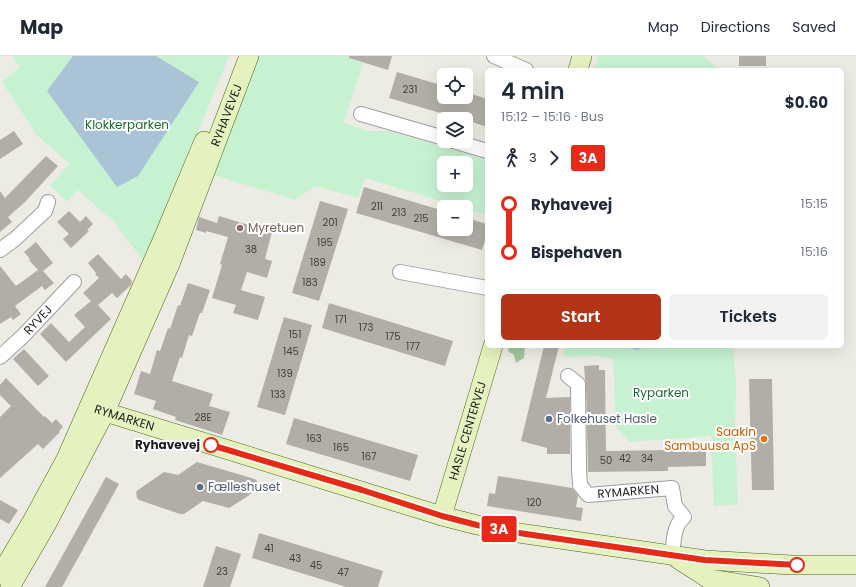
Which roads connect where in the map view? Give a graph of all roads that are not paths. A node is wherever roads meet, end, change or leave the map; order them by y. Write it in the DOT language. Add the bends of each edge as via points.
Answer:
graph roads {
  1 [pos="239,56"];
  2 [pos="249,56"];
  3 [pos="494,56"];
  4 [pos="582,56"];
  5 [pos="521,68"];
  6 [pos="579,68"];
  7 [pos="361,114"];
  8 [pos="437,136"];
  9 [pos="473,147"];
  10 [pos="485,150"];
  11 [pos="48,202"];
  12 [pos="0,250"];
  13 [pos="400,272"];
  14 [pos="74,282"];
  15 [pos="485,288"];
  16 [pos="492,348"];
  17 [pos="0,357"];
  18 [pos="568,376"];
  19 [pos="97,409"];
  20 [pos="442,516"];
  21 [pos="672,554"];
  22 [pos="856,565"];
  23 [pos="0,575"];
  24 [pos="10,587"];
  25 [pos="760,587"];
  1 -- 19 [label="street, RYHAVEVEJ" via="134,303"];
  2 -- 19 [label="street, RYHAVEVEJ" via="170,264"];
  3 -- 5 [label="street"];
  4 -- 6 [label="street"];
  7 -- 8 [label="street"];
  9 -- 10 [label="street"];
  11 -- 12 [label="street" via="45,211"];
  13 -- 15 [label="street"];
  14 -- 17 [label="street, RYVEJ"];
  16 -- 20 [label="street, HASLE CENTERVEJ"];
  18 -- 21 [label="street, RYMARKEN" via="578,384 580,485 588,495 672,488 675,506 684,517 679,521 675,531"];
  19 -- 20 [label="street, RYMARKEN"];
  19 -- 23 [label="street, RYHAVEVEJ"];
  19 -- 24 [label="street, RYHAVEVEJ" via="46,525"];
  20 -- 21 [label="street, RYMARKEN" via="512,532"];
  21 -- 22 [label="street, RYMARKEN" via="713,561"];
  21 -- 25 [label="street, RYMARKEN" via="709,579"];
}
